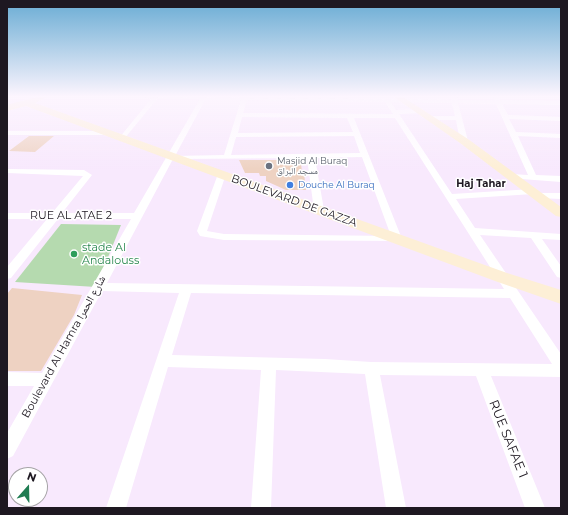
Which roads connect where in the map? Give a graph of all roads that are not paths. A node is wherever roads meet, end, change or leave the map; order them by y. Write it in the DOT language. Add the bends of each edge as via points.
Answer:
graph roads {
  1 [pos="68,121"];
  2 [pos="136,121"];
  3 [pos="191,121"];
  4 [pos="238,121"];
  5 [pos="352,121"];
  6 [pos="400,121"];
  7 [pos="435,121"];
  8 [pos="460,121"];
  9 [pos="507,121"];
  10 [pos="7,133"];
  11 [pos="109,133"];
  12 [pos="357,134"];
  13 [pos="514,134"];
  14 [pos="233,135"];
  15 [pos="561,136"];
  16 [pos="122,138"];
  17 [pos="464,141"];
  18 [pos="365,155"];
  19 [pos="227,156"];
  20 [pos="311,156"];
  21 [pos="174,157"];
  22 [pos="7,171"];
  23 [pos="222,174"];
  24 [pos="511,176"];
  25 [pos="533,177"];
  26 [pos="561,179"];
  27 [pos="535,194"];
  28 [pos="449,196"];
  29 [pos="561,196"];
  30 [pos="319,210"];
  31 [pos="561,213"];
  32 [pos="7,216"];
  33 [pos="136,216"];
  34 [pos="55,217"];
  35 [pos="473,231"];
  36 [pos="533,234"];
  37 [pos="561,237"];
  38 [pos="397,239"];
  39 [pos="561,274"];
  40 [pos="7,276"];
  41 [pos="502,277"];
  42 [pos="96,287"];
  43 [pos="186,289"];
  44 [pos="513,294"];
  45 [pos="561,297"];
  46 [pos="163,361"];
  47 [pos="269,364"];
  48 [pos="561,366"];
  49 [pos="371,368"];
  50 [pos="480,370"];
  51 [pos="561,370"];
  52 [pos="7,379"];
  53 [pos="46,380"];
  54 [pos="7,450"];
  55 [pos="116,508"];
  56 [pos="261,508"];
  57 [pos="396,508"];
  58 [pos="535,508"];
  1 -- 11 [label="street, BOULEVARD DE GAZZA"];
  2 -- 16 [label="street"];
  3 -- 21 [label="street, Boulevard Al Hamra شارع الحمرا"];
  4 -- 14 [label="street"];
  5 -- 12 [label="street"];
  6 -- 28 [label="street"];
  7 -- 17 [label="street"];
  8 -- 17 [label="street"];
  9 -- 13 [label="street"];
  10 -- 11 [label="street"];
  11 -- 16 [label="street, BOULEVARD DE GAZZA"];
  12 -- 14 [label="street"];
  12 -- 18 [label="street"];
  13 -- 15 [label="street"];
  13 -- 25 [label="street"];
  14 -- 19 [label="street"];
  16 -- 21 [label="street, BOULEVARD DE GAZZA"];
  17 -- 24 [label="street"];
  18 -- 20 [label="street"];
  18 -- 38 [label="street"];
  19 -- 20 [label="street"];
  19 -- 21 [label="street"];
  20 -- 30 [label="street"];
  21 -- 23 [label="street, BOULEVARD DE GAZZA"];
  21 -- 33 [label="street, Boulevard Al Hamra شارع الحمرا"];
  22 -- 34 [label="street" via="81,172 88,175"];
  23 -- 30 [label="street, BOULEVARD DE GAZZA"];
  23 -- 38 [label="street" via="202,230 204,234 224,237"];
  24 -- 25 [label="street"];
  24 -- 27 [label="street"];
  25 -- 26 [label="street"];
  27 -- 28 [label="street"];
  27 -- 29 [label="street"];
  27 -- 31 [label="street"];
  28 -- 35 [label="street"];
  30 -- 38 [label="street, BOULEVARD DE GAZZA"];
  32 -- 34 [label="street, RUE AL ATAE 2"];
  33 -- 34 [label="street, RUE AL ATAE 2"];
  33 -- 42 [label="street, Boulevard Al Hamra شارع الحمرا"];
  34 -- 40 [label="street"];
  35 -- 36 [label="street"];
  35 -- 41 [label="street"];
  36 -- 37 [label="street"];
  36 -- 39 [label="street"];
  38 -- 41 [label="street, BOULEVARD DE GAZZA"];
  41 -- 44 [label="street"];
  41 -- 45 [label="street, BOULEVARD DE GAZZA"];
  42 -- 43 [label="street"];
  42 -- 53 [label="street, Boulevard Al Hamra شارع الحمرا"];
  43 -- 44 [label="street"];
  43 -- 46 [label="street"];
  44 -- 48 [label="street"];
  46 -- 47 [label="street"];
  46 -- 55 [label="street"];
  47 -- 49 [label="street"];
  47 -- 56 [label="street"];
  49 -- 50 [label="street"];
  49 -- 57 [label="street"];
  50 -- 51 [label="street"];
  50 -- 58 [label="street, RUE SAFAE 1"];
  52 -- 53 [label="street"];
  53 -- 54 [label="street, Boulevard Al Hamra شارع الحمرا"];
}
